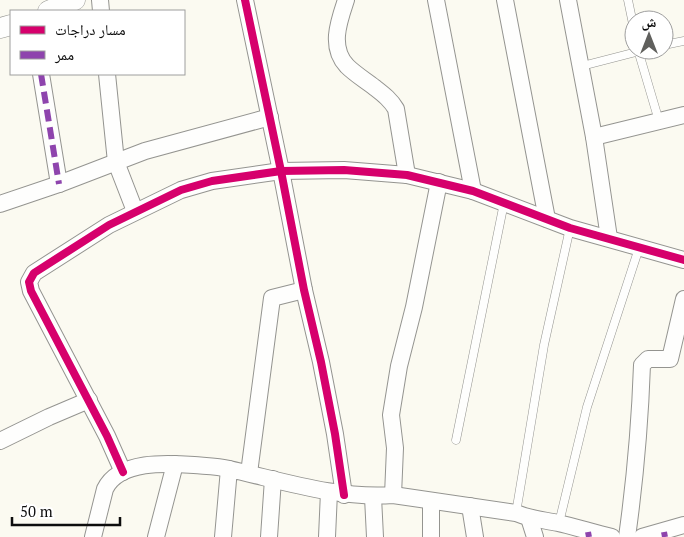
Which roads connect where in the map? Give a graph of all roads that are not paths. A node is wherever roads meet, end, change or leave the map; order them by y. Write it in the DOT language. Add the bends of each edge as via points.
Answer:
graph roads {
  1 [pos="75,0"];
  2 [pos="245,0"];
  3 [pos="346,0"];
  4 [pos="436,0"];
  5 [pos="505,0"];
  6 [pos="568,0"];
  7 [pos="50,10"];
  8 [pos="624,54"];
  9 [pos="643,60"];
  10 [pos="582,66"];
  11 [pos="41,75"];
  12 [pos="107,75"];
  13 [pos="684,115"];
  14 [pos="270,117"];
  15 [pos="660,121"];
  16 [pos="594,137"];
  17 [pos="116,162"];
  18 [pos="281,171"];
  19 [pos="407,176"];
  20 [pos="439,182"];
  21 [pos="59,184"];
  22 [pos="473,191"];
  23 [pos="504,203"];
  24 [pos="0,204"];
  25 [pos="135,211"];
  26 [pos="547,219"];
  27 [pos="570,228"];
  28 [pos="609,238"];
  29 [pos="639,248"];
  30 [pos="684,260"];
  31 [pos="304,290"];
  32 [pos="684,299"];
  33 [pos="677,361"];
  34 [pos="88,400"];
  35 [pos="456,440"];
  36 [pos="0,441"];
  37 [pos="176,464"];
  38 [pos="229,469"];
  39 [pos="124,472"];
  40 [pos="249,473"];
  41 [pos="273,479"];
  42 [pos="336,493"];
  43 [pos="393,496"];
  44 [pos="373,497"];
  45 [pos="431,502"];
  46 [pos="470,506"];
  47 [pos="522,516"];
  48 [pos="559,524"];
  49 [pos="684,525"];
  50 [pos="664,534"];
  51 [pos="589,535"];
  52 [pos="93,537"];
  53 [pos="156,537"];
  54 [pos="223,537"];
  55 [pos="268,537"];
  56 [pos="327,537"];
  57 [pos="375,537"];
  58 [pos="430,537"];
  59 [pos="475,537"];
  60 [pos="535,537"];
  61 [pos="612,537"];
  62 [pos="627,537"];
  63 [pos="642,537"];
  1 -- 7 [label="street"];
  2 -- 14 [label="street"];
  3 -- 19 [label="street" via="336,40 339,53 346,65 391,100 396,109"];
  4 -- 22 [label="street"];
  5 -- 26 [label="street"];
  6 -- 10 [label="street"];
  8 -- 10 [label="lane"];
  9 -- 15 [label="lane"];
  10 -- 16 [label="street"];
  11 -- 21 [label="street"];
  12 -- 17 [label="street"];
  13 -- 15 [label="street"];
  14 -- 17 [label="street"];
  14 -- 18 [label="street"];
  15 -- 16 [label="street"];
  16 -- 28 [label="street"];
  17 -- 21 [label="street"];
  17 -- 25 [label="street"];
  18 -- 19 [label="street" via="344,170"];
  18 -- 25 [label="street" via="212,181 181,190"];
  18 -- 31 [label="street"];
  19 -- 20 [label="street"];
  20 -- 22 [label="street"];
  20 -- 43 [label="street" via="399,366 392,415"];
  21 -- 24 [label="street"];
  22 -- 23 [label="street"];
  23 -- 26 [label="street"];
  23 -- 35 [label="lane"];
  25 -- 34 [label="street" via="52,260 34,273 29,282"];
  26 -- 27 [label="street"];
  27 -- 28 [label="street"];
  27 -- 47 [label="lane" via="544,345"];
  28 -- 29 [label="street"];
  29 -- 30 [label="street"];
  29 -- 48 [label="lane" via="586,407"];
  31 -- 40 [label="street" via="272,298"];
  31 -- 42 [label="street" via="321,362"];
  32 -- 33 [label="street"];
  33 -- 62 [label="street" via="648,359 642,365 640,423"];
  34 -- 36 [label="street"];
  34 -- 39 [label="street"];
  37 -- 38 [label="street"];
  37 -- 39 [label="street" via="162,463"];
  37 -- 53 [label="street"];
  38 -- 40 [label="street"];
  38 -- 54 [label="street"];
  39 -- 52 [label="street" via="108,482"];
  40 -- 41 [label="street"];
  41 -- 42 [label="street"];
  41 -- 55 [label="street"];
  42 -- 44 [label="street"];
  42 -- 56 [label="street"];
  43 -- 44 [label="street"];
  43 -- 45 [label="street"];
  44 -- 57 [label="street"];
  45 -- 46 [label="street"];
  45 -- 58 [label="street"];
  46 -- 47 [label="street"];
  46 -- 59 [label="street"];
  47 -- 48 [label="street"];
  47 -- 60 [label="street"];
  48 -- 51 [label="street"];
  49 -- 50 [label="street"];
  50 -- 63 [label="street"];
  51 -- 61 [label="street"];
}
